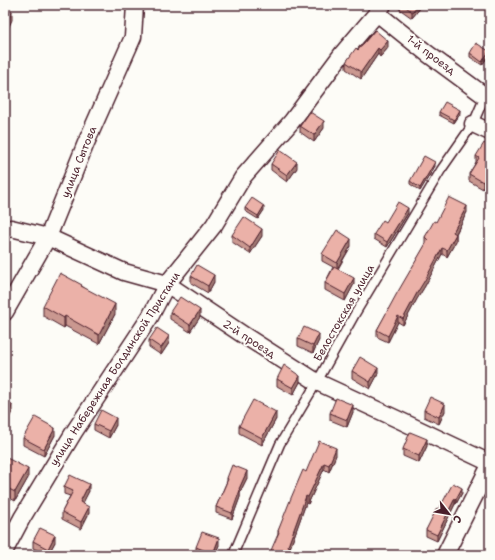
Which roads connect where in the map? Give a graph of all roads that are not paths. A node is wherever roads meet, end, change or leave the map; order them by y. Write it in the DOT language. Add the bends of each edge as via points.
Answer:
graph roads {
  1 [pos="135,5"];
  2 [pos="380,9"];
  3 [pos="488,94"];
  4 [pos="474,124"];
  5 [pos="490,132"];
  6 [pos="5,230"];
  7 [pos="48,237"];
  8 [pos="167,284"];
  9 [pos="5,312"];
  10 [pos="317,382"];
  11 [pos="490,464"];
  12 [pos="5,550"];
  13 [pos="233,555"];
  14 [pos="445,555"];
  1 -- 7 [label="street, улица Сытова" via="133,37"];
  2 -- 3 [label="street, 1-й проезд" via="428,54"];
  2 -- 8 [label="street, улица Набережная Болдинской Пристани" via="342,54 292,121 243,177 214,225"];
  3 -- 4 [label="lane, Белостокская улица"];
  4 -- 5 [label="street"];
  4 -- 10 [label="lane, Белостокская улица" via="441,170"];
  6 -- 7 [label="street, 2-й проезд" via="11,228"];
  7 -- 8 [label="street, 2-й проезд" via="124,272"];
  7 -- 9 [label="street, улица Сытова"];
  8 -- 10 [label="street, 2-й проезд"];
  8 -- 12 [label="street, улица Набережная Болдинской Пристани" via="150,317 74,432"];
  10 -- 11 [label="street, 2-й проезд"];
  10 -- 13 [label="lane, Белостокская улица" via="280,444"];
  11 -- 14 [label="street"];
}
